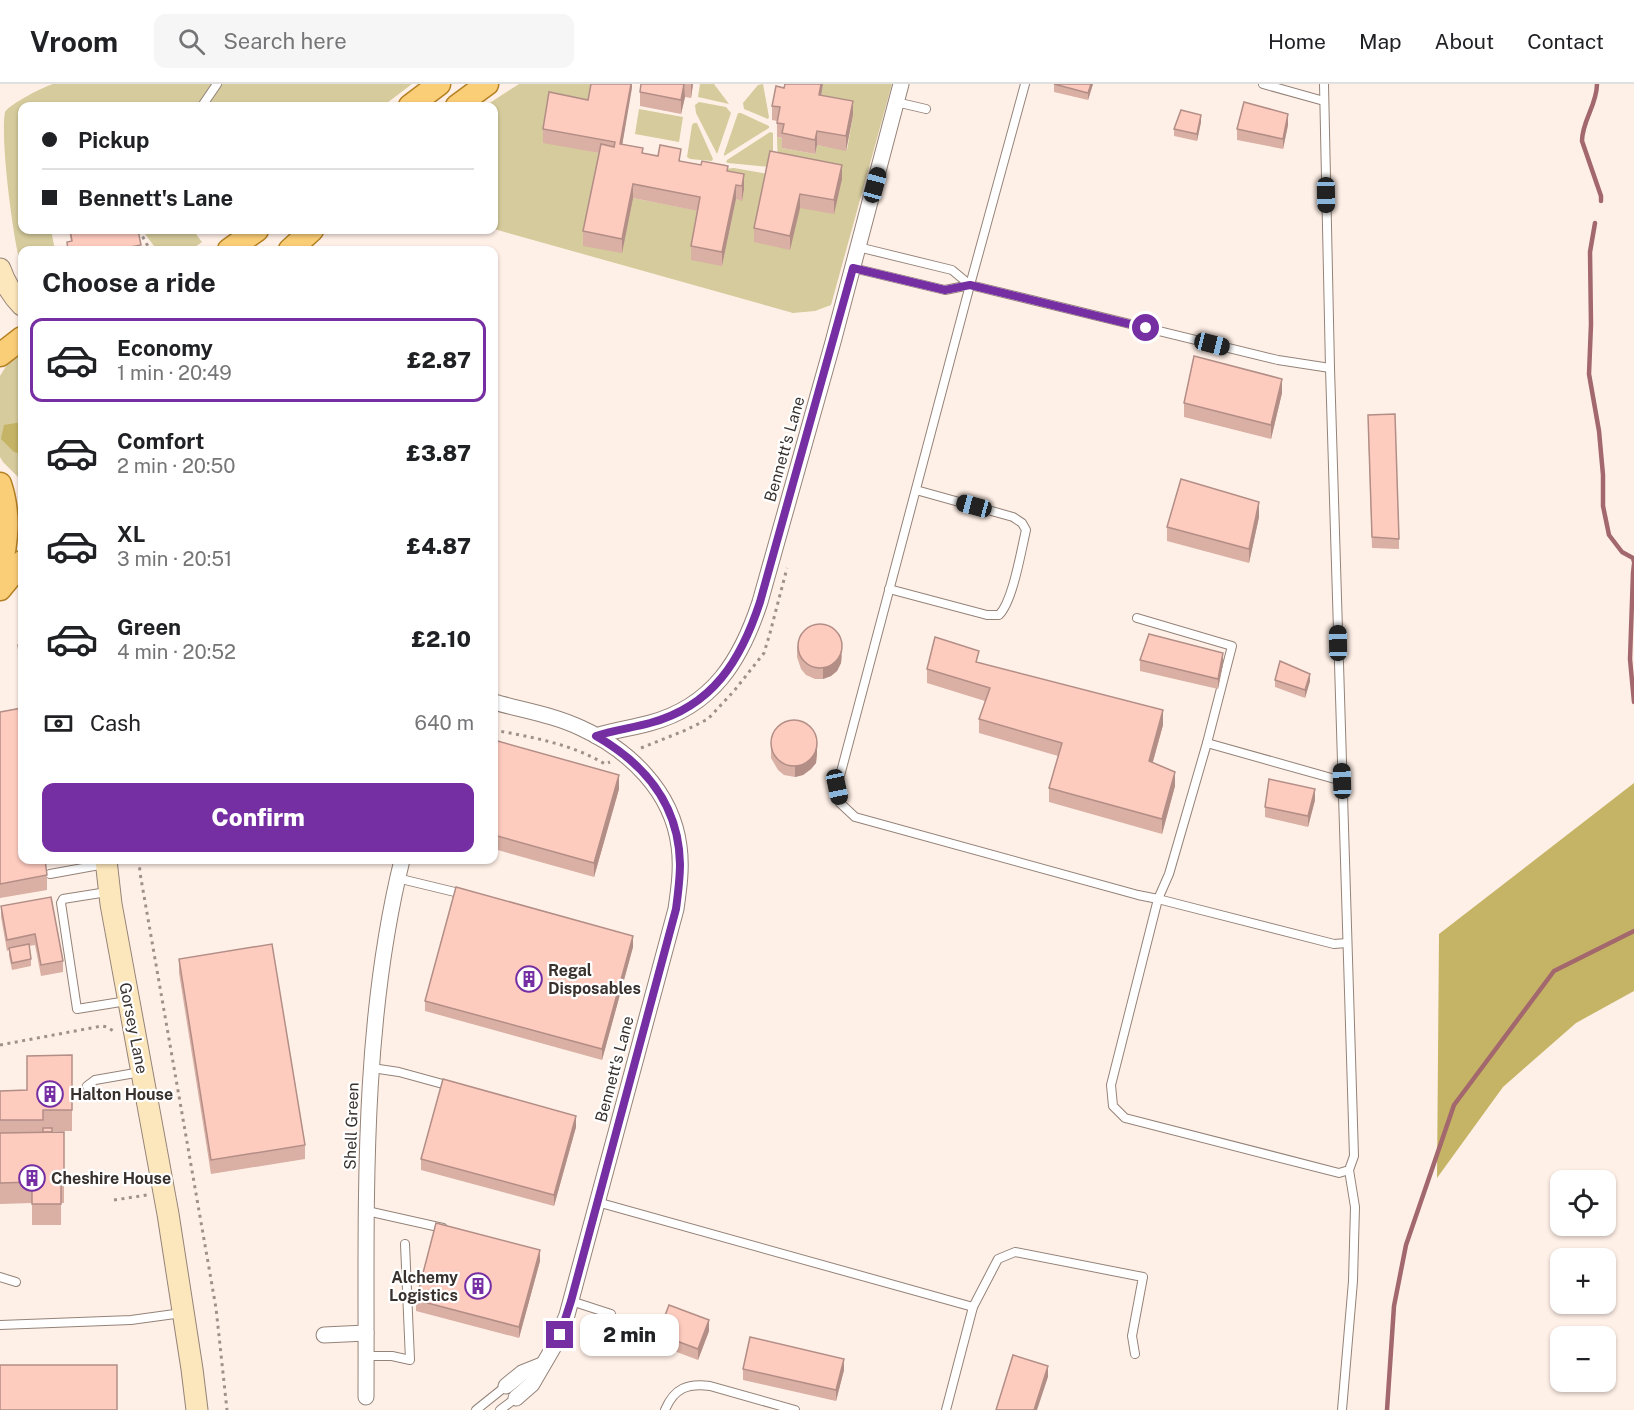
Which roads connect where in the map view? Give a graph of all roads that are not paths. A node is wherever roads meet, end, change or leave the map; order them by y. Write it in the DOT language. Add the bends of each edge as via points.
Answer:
graph roads {
  1 [pos="218,84"];
  2 [pos="439,84"];
  3 [pos="487,84"];
  4 [pos="901,84"];
  5 [pos="1025,84"];
  6 [pos="1263,84"];
  7 [pos="1324,84"];
  8 [pos="1324,101"];
  9 [pos="205,102"];
  10 [pos="415,102"];
  11 [pos="462,102"];
  12 [pos="896,102"];
  13 [pos="926,109"];
  14 [pos="251,234"];
  15 [pos="308,234"];
  16 [pos="235,246"];
  17 [pos="294,246"];
  18 [pos="858,247"];
  19 [pos="853,268"];
  20 [pos="0,269"];
  21 [pos="970,285"];
  22 [pos="18,300"];
  23 [pos="18,341"];
  24 [pos="0,355"];
  25 [pos="1330,368"];
  26 [pos="0,479"];
  27 [pos="0,484"];
  28 [pos="915,490"];
  29 [pos="18,493"];
  30 [pos="18,567"];
  31 [pos="0,571"];
  32 [pos="0,589"];
  33 [pos="890,589"];
  34 [pos="1137,618"];
  35 [pos="498,703"];
  36 [pos="596,736"];
  37 [pos="1207,743"];
  38 [pos="1342,781"];
  39 [pos="97,864"];
  40 [pos="106,864"];
  41 [pos="401,864"];
  42 [pos="50,874"];
  43 [pos="397,878"];
  44 [pos="109,892"];
  45 [pos="476,897"];
  46 [pos="1158,899"];
  47 [pos="1347,943"];
  48 [pos="128,1001"];
  49 [pos="372,1068"];
  50 [pos="142,1072"];
  51 [pos="87,1086"];
  52 [pos="454,1086"];
  53 [pos="1349,1170"];
  54 [pos="597,1202"];
  55 [pos="367,1211"];
  56 [pos="455,1231"];
  57 [pos="405,1244"];
  58 [pos="0,1277"];
  59 [pos="16,1282"];
  60 [pos="571,1301"];
  61 [pos="973,1307"];
  62 [pos="183,1313"];
  63 [pos="610,1314"];
  64 [pos="0,1325"];
  65 [pos="366,1333"];
  66 [pos="324,1335"];
  67 [pos="1135,1354"];
  68 [pos="366,1356"];
  69 [pos="542,1365"];
  70 [pos="506,1386"];
  71 [pos="366,1397"];
  72 [pos="516,1398"];
  73 [pos="197,1410"];
  74 [pos="476,1410"];
  75 [pos="500,1410"];
  76 [pos="665,1410"];
  77 [pos="795,1410"];
  78 [pos="946,1410"];
  79 [pos="1342,1410"];
  1 -- 9 [label="lane"];
  2 -- 10 [label="main road"];
  3 -- 11 [label="main road"];
  4 -- 12 [label="street, Bennett's Lane"];
  5 -- 21 [label="lane"];
  6 -- 8 [label="lane"];
  7 -- 8 [label="lane"];
  8 -- 25 [label="lane"];
  12 -- 13 [label="lane"];
  12 -- 18 [label="street, Bennett's Lane"];
  14 -- 16 [label="main road"];
  15 -- 17 [label="main road"];
  18 -- 19 [label="street, Bennett's Lane"];
  18 -- 21 [label="lane" via="952,270"];
  19 -- 21 [label="lane" via="945,290"];
  19 -- 36 [label="street, Bennett's Lane" via="760,602 745,642 722,678 694,704 650,723"];
  20 -- 22 [label="street"];
  21 -- 25 [label="lane" via="1278,360"];
  21 -- 28 [label="lane"];
  23 -- 24 [label="main road"];
  25 -- 38 [label="lane"];
  26 -- 29 [label="main road"];
  27 -- 31 [label="main road" via="7,523"];
  28 -- 33 [label="lane"];
  28 -- 33 [label="lane" via="1013,517 1022,523 1026,530 1015,577 999,615"];
  30 -- 32 [label="main road"];
  33 -- 46 [label="lane" via="837,787 840,803 855,817"];
  34 -- 37 [label="lane" via="1232,646"];
  35 -- 36 [label="street, Bennett's Lane" via="566,722"];
  36 -- 54 [label="street, Bennett's Lane" via="638,766 660,793 675,826 680,865 676,909"];
  37 -- 38 [label="lane"];
  37 -- 46 [label="lane"];
  38 -- 47 [label="lane"];
  39 -- 42 [label="lane"];
  40 -- 44 [label="street, Gorsey Lane"];
  41 -- 43 [label="street, Shell Green"];
  43 -- 45 [label="lane"];
  43 -- 49 [label="street, Shell Green" via="382,965"];
  44 -- 48 [label="street, Gorsey Lane"];
  44 -- 48 [label="lane" via="63,899 61,903 77,1009"];
  46 -- 47 [label="lane" via="1334,944"];
  46 -- 53 [label="lane" via="1111,1085 1113,1106 1125,1118 1339,1173"];
  47 -- 53 [label="lane" via="1354,1156"];
  48 -- 50 [label="street, Gorsey Lane"];
  49 -- 52 [label="lane"];
  49 -- 55 [label="street, Shell Green"];
  50 -- 51 [label="lane" via="95,1080"];
  50 -- 62 [label="street, Gorsey Lane"];
  53 -- 79 [label="lane" via="1355,1207 1353,1281"];
  54 -- 60 [label="street, Bennett's Lane"];
  54 -- 61 [label="lane"];
  55 -- 56 [label="lane"];
  55 -- 65 [label="street, Shell Green"];
  57 -- 68 [label="lane" via="410,1360"];
  58 -- 59 [label="lane"];
  60 -- 63 [label="lane"];
  60 -- 69 [label="street, Bennett's Lane" via="562,1330"];
  61 -- 67 [label="lane" via="998,1259 1015,1252 1143,1277 1132,1336"];
  61 -- 78 [label="lane"];
  62 -- 64 [label="lane" via="131,1320"];
  62 -- 73 [label="street, Gorsey Lane"];
  65 -- 66 [label="street"];
  65 -- 68 [label="street, Shell Green"];
  68 -- 71 [label="street, Shell Green"];
  69 -- 70 [label="street" via="522,1373"];
  69 -- 72 [label="street, Bennett's Lane" via="532,1384"];
  70 -- 74 [label="lane"];
  72 -- 75 [label="lane, Bennett's Lane"];
  76 -- 77 [label="lane" via="679,1390 698,1384"];
}
